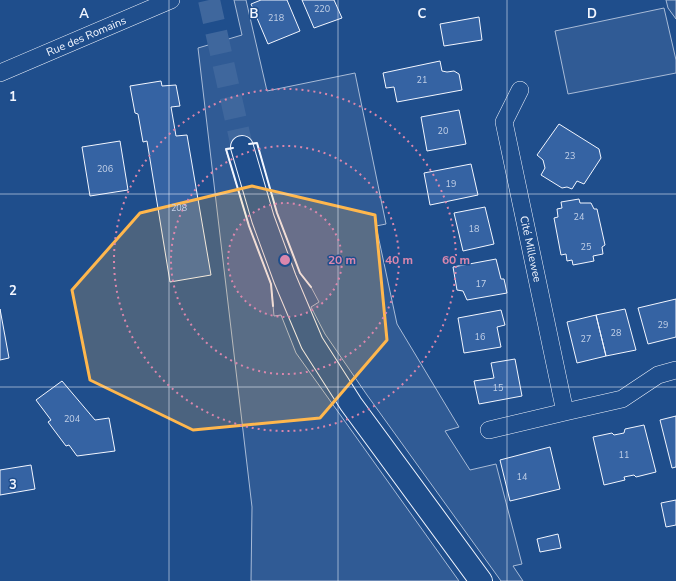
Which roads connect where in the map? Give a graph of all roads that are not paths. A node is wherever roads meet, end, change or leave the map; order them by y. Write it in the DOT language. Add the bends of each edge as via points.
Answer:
graph roads {
  1 [pos="171,0"];
  2 [pos="0,73"];
  3 [pos="520,90"];
  4 [pos="242,147"];
  5 [pos="676,370"];
  6 [pos="565,412"];
  7 [pos="489,430"];
  8 [pos="481,581"];
  1 -- 2 [label="street, Rue des Romains"];
  3 -- 6 [label="street, Cité Millewee" via="504,122"];
  4 -- 8 [label="main road" via="263,219 312,343 351,404"];
  5 -- 6 [label="street" via="658,375 622,399"];
  6 -- 7 [label="street"];
}
